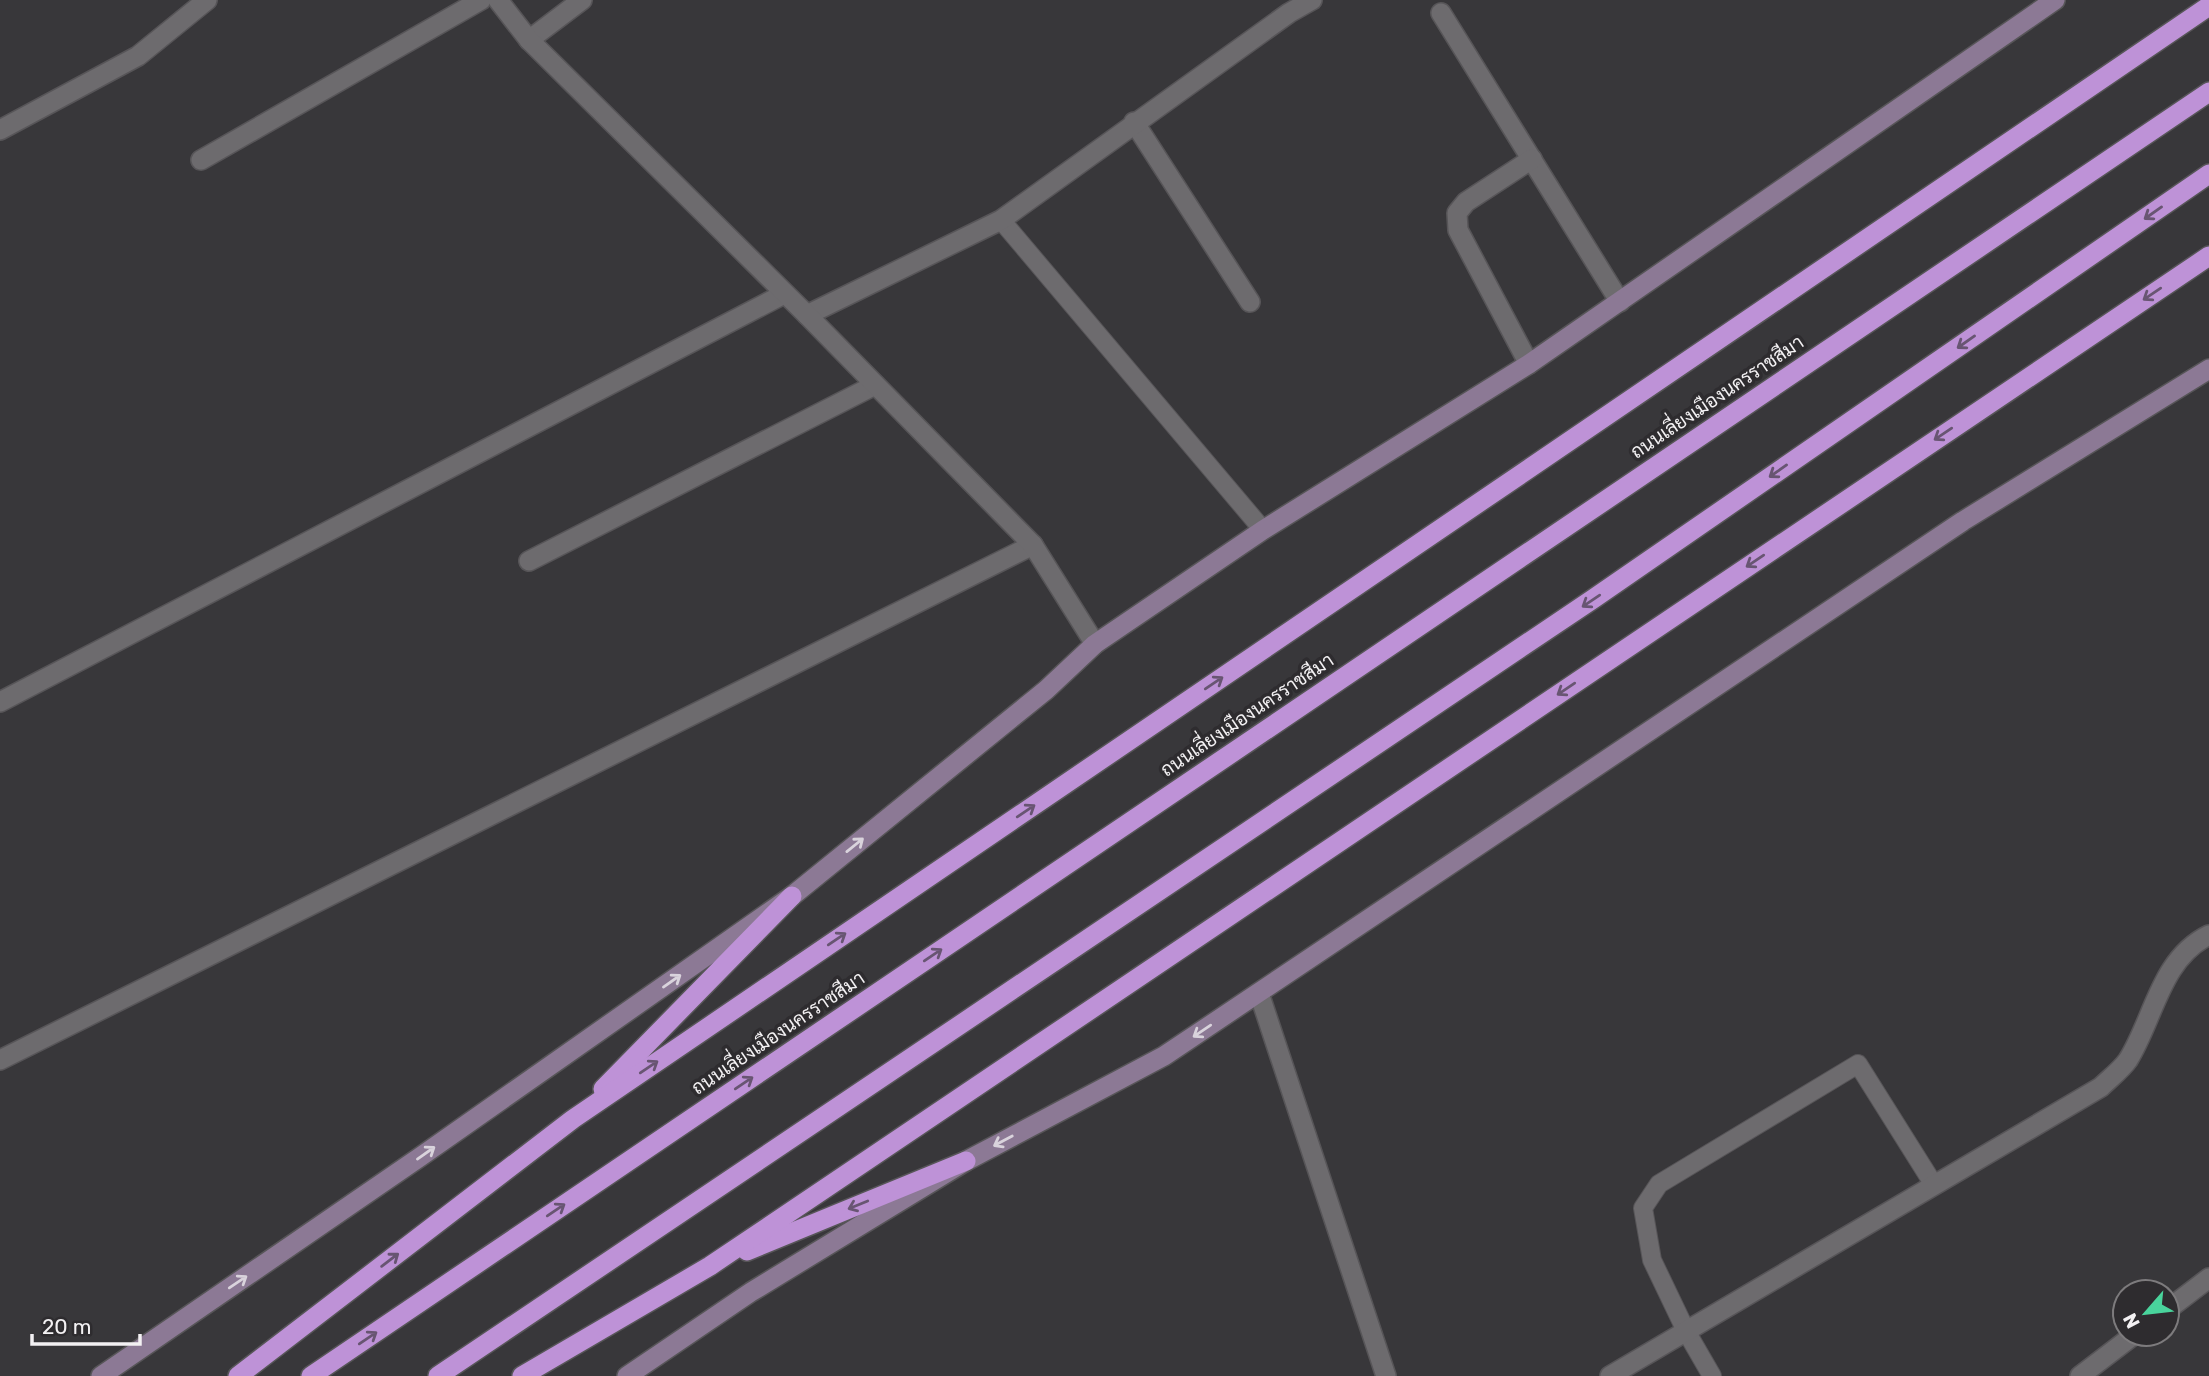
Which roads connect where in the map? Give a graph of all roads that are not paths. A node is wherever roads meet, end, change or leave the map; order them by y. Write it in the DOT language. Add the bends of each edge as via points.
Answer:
graph roads {
  1 [pos="208,0"];
  2 [pos="481,0"];
  3 [pos="498,0"];
  4 [pos="582,0"];
  5 [pos="1312,0"];
  6 [pos="2055,0"];
  7 [pos="2209,6"];
  8 [pos="1441,13"];
  9 [pos="529,40"];
  10 [pos="2209,92"];
  11 [pos="1134,122"];
  12 [pos="0,130"];
  13 [pos="1532,159"];
  14 [pos="201,160"];
  15 [pos="2209,174"];
  16 [pos="1001,220"];
  17 [pos="2209,256"];
  18 [pos="783,294"];
  19 [pos="1250,302"];
  20 [pos="1620,302"];
  21 [pos="807,315"];
  22 [pos="1529,364"];
  23 [pos="2209,369"];
  24 [pos="875,385"];
  25 [pos="1263,530"];
  26 [pos="1033,545"];
  27 [pos="529,561"];
  28 [pos="1095,645"];
  29 [pos="0,702"];
  30 [pos="792,896"];
  31 [pos="2209,936"];
  32 [pos="1259,993"];
  33 [pos="0,1060"];
  34 [pos="573,1119"];
  35 [pos="966,1161"];
  36 [pos="1934,1185"];
  37 [pos="710,1266"];
  38 [pos="2209,1278"];
  39 [pos="2181,1299"];
  40 [pos="1686,1331"];
  41 [pos="2117,1348"];
  42 [pos="101,1376"];
  43 [pos="238,1376"];
  44 [pos="311,1376"];
  45 [pos="438,1376"];
  46 [pos="522,1376"];
  47 [pos="627,1376"];
  48 [pos="1386,1376"];
  49 [pos="1610,1376"];
  50 [pos="1712,1376"];
  51 [pos="2080,1376"];
  1 -- 12 [label="street" via="138,56"];
  2 -- 14 [label="street"];
  3 -- 9 [label="street"];
  4 -- 9 [label="street"];
  5 -- 11 [label="street"];
  6 -- 20 [label="main road"];
  34 -- 7 [label="highway, one-way"];
  8 -- 13 [label="street"];
  9 -- 18 [label="street"];
  44 -- 10 [label="highway, ถนนเลี่ยงเมืองนครราชสีมา, one-way"];
  11 -- 16 [label="street"];
  11 -- 19 [label="street"];
  13 -- 20 [label="street"];
  13 -- 22 [label="street" via="1466,202 1457,213 1458,230"];
  15 -- 45 [label="highway, one-way" via="1582,607"];
  16 -- 21 [label="street"];
  16 -- 25 [label="lane"];
  17 -- 37 [label="highway, one-way"];
  18 -- 21 [label="street"];
  18 -- 29 [label="street"];
  20 -- 22 [label="main road"];
  21 -- 24 [label="street"];
  22 -- 25 [label="main road"];
  23 -- 32 [label="main road" via="1962,521"];
  24 -- 26 [label="street"];
  24 -- 27 [label="street"];
  25 -- 28 [label="main road"];
  26 -- 28 [label="street"];
  26 -- 33 [label="street"];
  30 -- 28 [label="main road, one-way"];
  30 -- 34 [label="highway"];
  42 -- 30 [label="main road, one-way"];
  31 -- 36 [label="street" via="2199,940 2169,972 2127,1061 2101,1087"];
  32 -- 35 [label="main road, one-way" via="1164,1056"];
  32 -- 48 [label="street"];
  43 -- 34 [label="highway, one-way"];
  35 -- 37 [label="highway, one-way"];
  35 -- 47 [label="main road" via="751,1292"];
  36 -- 40 [label="street"];
  36 -- 40 [label="lane" via="1858,1064 1659,1184 1643,1208 1652,1260"];
  37 -- 46 [label="highway"];
  38 -- 39 [label="street"];
  40 -- 49 [label="street"];
  40 -- 50 [label="lane"];
  41 -- 51 [label="street"];
}
